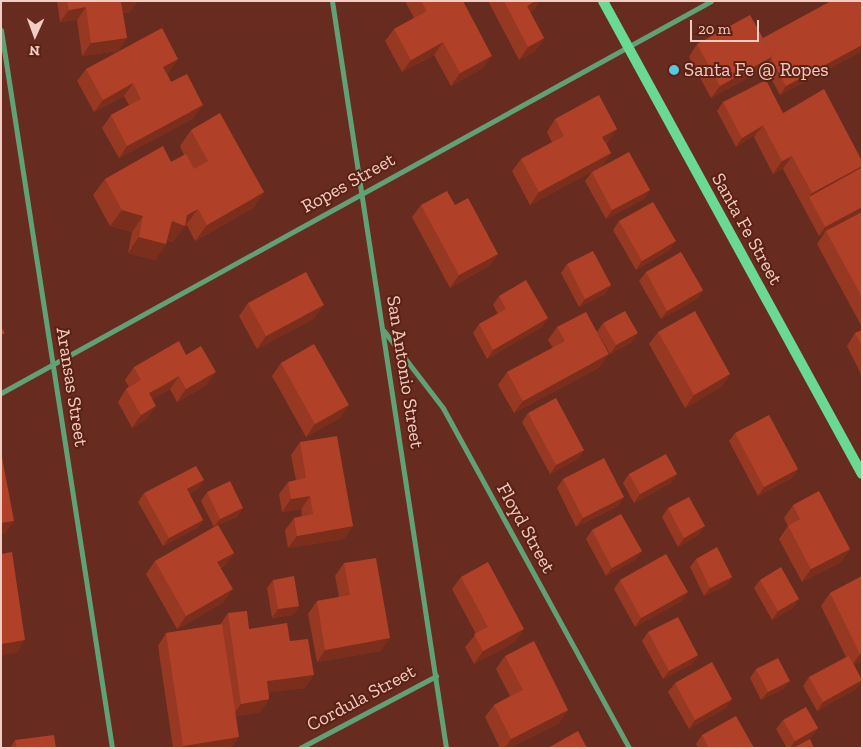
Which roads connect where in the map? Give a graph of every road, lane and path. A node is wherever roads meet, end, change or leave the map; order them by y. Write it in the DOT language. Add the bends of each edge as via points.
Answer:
graph roads {
  1 [pos="332,1"];
  2 [pos="603,1"];
  3 [pos="711,1"];
  4 [pos="1,30"];
  5 [pos="628,48"];
  6 [pos="363,192"];
  7 [pos="384,331"];
  8 [pos="54,365"];
  9 [pos="1,394"];
  10 [pos="862,474"];
  11 [pos="436,676"];
  12 [pos="112,748"];
  13 [pos="300,748"];
  14 [pos="446,748"];
  15 [pos="629,748"];
  1 -- 6 [label="street, San Antonio Street"];
  2 -- 5 [label="main road, Santa Fe Street"];
  3 -- 5 [label="street, Ropes Street"];
  4 -- 8 [label="street, Aransas Street"];
  5 -- 6 [label="street, Ropes Street"];
  5 -- 10 [label="main road, Santa Fe Street"];
  6 -- 7 [label="street, San Antonio Street"];
  6 -- 8 [label="street, Ropes Street"];
  7 -- 11 [label="street, San Antonio Street"];
  7 -- 15 [label="street, Floyd Street" via="443,408"];
  8 -- 9 [label="street, Ropes Street"];
  8 -- 12 [label="street, Aransas Street"];
  11 -- 13 [label="street, Cordula Street"];
  11 -- 14 [label="street, San Antonio Street"];
}
